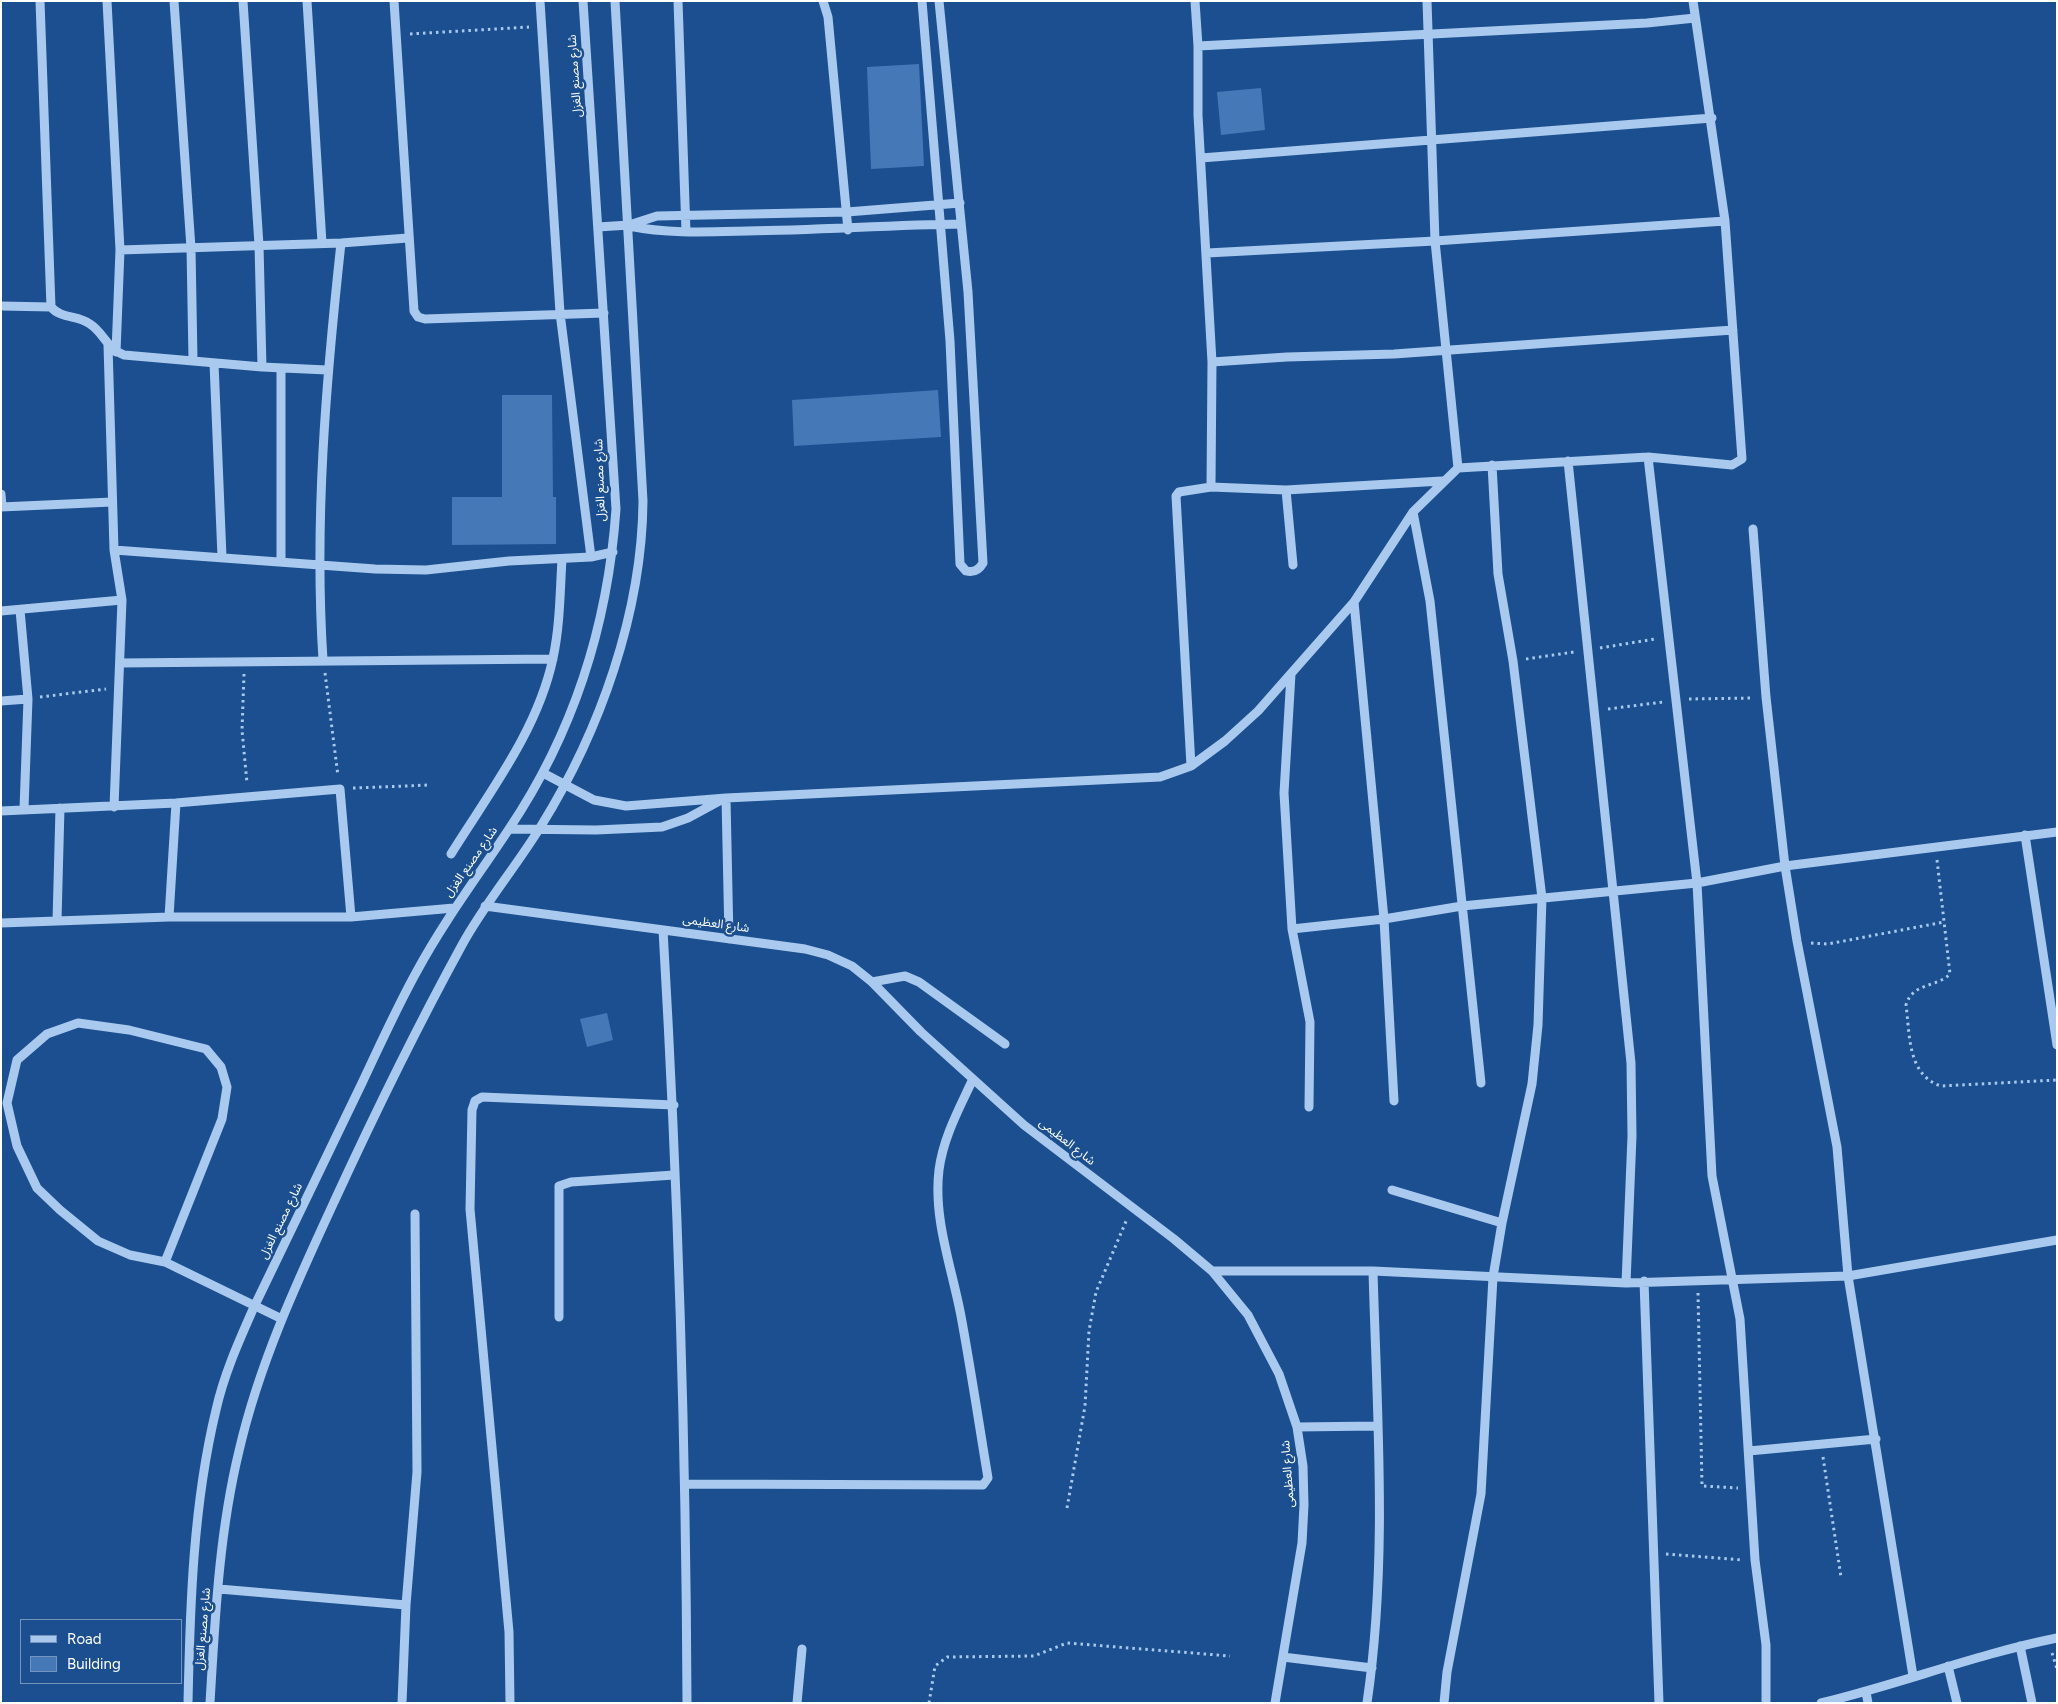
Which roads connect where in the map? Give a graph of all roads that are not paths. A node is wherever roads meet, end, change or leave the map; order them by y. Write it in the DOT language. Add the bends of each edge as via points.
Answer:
graph roads {
  1 [pos="40,1"];
  2 [pos="107,1"];
  3 [pos="174,1"];
  4 [pos="243,1"];
  5 [pos="307,1"];
  6 [pos="394,1"];
  7 [pos="540,1"];
  8 [pos="583,1"];
  9 [pos="616,1"];
  10 [pos="678,1"];
  11 [pos="822,1"];
  12 [pos="922,1"];
  13 [pos="939,1"];
  14 [pos="1195,1"];
  15 [pos="1427,1"];
  16 [pos="1693,1"];
  17 [pos="1695,18"];
  18 [pos="1428,34"];
  19 [pos="1198,46"];
  20 [pos="1712,118"];
  21 [pos="1432,140"];
  22 [pos="1201,158"];
  23 [pos="960,203"];
  24 [pos="939,204"];
  25 [pos="847,212"];
  26 [pos="686,215"];
  27 [pos="1725,221"];
  28 [pos="940,224"];
  29 [pos="961,224"];
  30 [pos="629,226"];
  31 [pos="598,227"];
  32 [pos="848,230"];
  33 [pos="686,232"];
  34 [pos="408,238"];
  35 [pos="1435,242"];
  36 [pos="322,243"];
  37 [pos="341,243"];
  38 [pos="259,245"];
  39 [pos="191,248"];
  40 [pos="120,250"];
  41 [pos="1207,253"];
  42 [pos="1,306"];
  43 [pos="51,307"];
  44 [pos="560,313"];
  45 [pos="604,313"];
  46 [pos="1733,330"];
  47 [pos="108,345"];
  48 [pos="1445,350"];
  49 [pos="116,352"];
  50 [pos="193,360"];
  51 [pos="1212,362"];
  52 [pos="214,363"];
  53 [pos="262,367"];
  54 [pos="281,369"];
  55 [pos="327,370"];
  56 [pos="1648,457"];
  57 [pos="1568,461"];
  58 [pos="1492,465"];
  59 [pos="1458,468"];
  60 [pos="1442,482"];
  61 [pos="1211,488"];
  62 [pos="1286,490"];
  63 [pos="1,494"];
  64 [pos="112,502"];
  65 [pos="2,507"];
  66 [pos="1413,512"];
  67 [pos="1753,529"];
  68 [pos="114,550"];
  69 [pos="613,552"];
  70 [pos="222,557"];
  71 [pos="591,557"];
  72 [pos="562,559"];
  73 [pos="280,562"];
  74 [pos="319,565"];
  75 [pos="1293,565"];
  76 [pos="122,600"];
  77 [pos="1354,602"];
  78 [pos="20,610"];
  79 [pos="1,611"];
  80 [pos="553,659"];
  81 [pos="323,660"];
  82 [pos="120,663"];
  83 [pos="1291,674"];
  84 [pos="28,699"];
  85 [pos="1,701"];
  86 [pos="1191,766"];
  87 [pos="543,773"];
  88 [pos="566,786"];
  89 [pos="726,798"];
  90 [pos="176,803"];
  91 [pos="114,806"];
  92 [pos="60,808"];
  93 [pos="24,809"];
  94 [pos="1,811"];
  95 [pos="510,829"];
  96 [pos="539,830"];
  97 [pos="2057,832"];
  98 [pos="2025,835"];
  99 [pos="450,854"];
  100 [pos="1785,866"];
  101 [pos="1697,883"];
  102 [pos="1612,891"];
  103 [pos="1542,898"];
  104 [pos="485,906"];
  105 [pos="1462,906"];
  106 [pos="454,908"];
  107 [pos="170,917"];
  108 [pos="351,917"];
  109 [pos="1384,919"];
  110 [pos="57,921"];
  111 [pos="1,923"];
  112 [pos="1292,929"];
  113 [pos="663,930"];
  114 [pos="729,939"];
  115 [pos="872,982"];
  116 [pos="1005,1044"];
  117 [pos="2057,1045"];
  118 [pos="972,1081"];
  119 [pos="1481,1083"];
  120 [pos="1394,1100"];
  121 [pos="674,1105"];
  122 [pos="1309,1107"];
  123 [pos="674,1174"];
  124 [pos="1392,1190"];
  125 [pos="414,1214"];
  126 [pos="1502,1223"];
  127 [pos="2057,1240"];
  128 [pos="165,1262"];
  129 [pos="1212,1271"];
  130 [pos="1373,1271"];
  131 [pos="1848,1276"];
  132 [pos="1493,1277"];
  133 [pos="1644,1281"];
  134 [pos="1733,1281"];
  135 [pos="1626,1283"];
  136 [pos="254,1307"];
  137 [pos="559,1317"];
  138 [pos="282,1320"];
  139 [pos="1377,1426"];
  140 [pos="1297,1427"];
  141 [pos="1876,1439"];
  142 [pos="1749,1451"];
  143 [pos="686,1484"];
  144 [pos="219,1588"];
  145 [pos="406,1605"];
  146 [pos="2057,1638"];
  147 [pos="2020,1646"];
  148 [pos="802,1649"];
  149 [pos="1283,1657"];
  150 [pos="1948,1666"];
  151 [pos="1372,1668"];
  152 [pos="1913,1676"];
  153 [pos="1866,1692"];
  154 [pos="188,1703"];
  155 [pos="210,1703"];
  156 [pos="402,1703"];
  157 [pos="510,1703"];
  158 [pos="687,1703"];
  159 [pos="797,1703"];
  160 [pos="1275,1703"];
  161 [pos="1367,1703"];
  162 [pos="1444,1703"];
  163 [pos="1659,1703"];
  164 [pos="1766,1703"];
  165 [pos="1821,1703"];
  166 [pos="1868,1703"];
  167 [pos="1956,1703"];
  168 [pos="2032,1703"];
  1 -- 43 [label="street"];
  2 -- 40 [label="street"];
  3 -- 39 [label="street"];
  4 -- 38 [label="street"];
  5 -- 36 [label="street"];
  6 -- 34 [label="street"];
  7 -- 44 [label="street"];
  8 -- 31 [label="street, شارع مصنع الغزل"];
  9 -- 30 [label="street, شارع مصنع الغزل"];
  10 -- 26 [label="street"];
  11 -- 25 [label="street" via="828,17"];
  12 -- 24 [label="street"];
  13 -- 23 [label="street"];
  14 -- 19 [label="street"];
  15 -- 18 [label="street"];
  16 -- 17 [label="street"];
  17 -- 18 [label="street"];
  17 -- 20 [label="street"];
  18 -- 19 [label="street"];
  18 -- 21 [label="street"];
  19 -- 22 [label="street"];
  20 -- 21 [label="street"];
  20 -- 27 [label="street"];
  21 -- 22 [label="street"];
  21 -- 35 [label="street"];
  22 -- 41 [label="street"];
  23 -- 24 [label="street"];
  23 -- 29 [label="street"];
  24 -- 25 [label="street"];
  24 -- 28 [label="street"];
  25 -- 26 [label="street"];
  25 -- 32 [label="street"];
  26 -- 30 [label="street" via="657,216"];
  26 -- 33 [label="street"];
  27 -- 35 [label="street"];
  27 -- 46 [label="street"];
  28 -- 29 [label="street"];
  28 -- 29 [label="street" via="955,420 960,564 966,572 972,572 980,569 983,563 976,414"];
  28 -- 32 [label="street"];
  30 -- 31 [label="street"];
  30 -- 33 [label="street"];
  30 -- 88 [label="street, شارع مصنع الغزل" via="644,501 643,540 626,628 592,728"];
  31 -- 45 [label="street, شارع مصنع الغزل"];
  32 -- 33 [label="street"];
  34 -- 37 [label="street"];
  34 -- 44 [label="street" via="414,311 418,317"];
  35 -- 41 [label="street"];
  35 -- 48 [label="street"];
  36 -- 37 [label="street"];
  36 -- 38 [label="street"];
  37 -- 55 [label="street"];
  38 -- 39 [label="street"];
  38 -- 53 [label="street"];
  39 -- 40 [label="street"];
  39 -- 50 [label="street"];
  40 -- 49 [label="street"];
  41 -- 51 [label="street"];
  42 -- 43 [label="street"];
  43 -- 47 [label="street" via="58,314 88,322"];
  44 -- 45 [label="street"];
  44 -- 71 [label="street"];
  45 -- 69 [label="street, شارع مصنع الغزل" via="616,509"];
  46 -- 48 [label="street"];
  46 -- 56 [label="street" via="1742,459 1732,464"];
  47 -- 49 [label="street"];
  47 -- 64 [label="street"];
  48 -- 51 [label="street"];
  48 -- 59 [label="street"];
  49 -- 50 [label="street"];
  50 -- 52 [label="street"];
  51 -- 61 [label="street"];
  52 -- 53 [label="street"];
  52 -- 70 [label="street"];
  53 -- 54 [label="street"];
  54 -- 55 [label="street"];
  54 -- 73 [label="street"];
  55 -- 74 [label="street"];
  56 -- 57 [label="street"];
  56 -- 101 [label="street"];
  57 -- 58 [label="street"];
  57 -- 102 [label="street"];
  58 -- 59 [label="street"];
  58 -- 103 [label="street" via="1498,574 1513,661"];
  59 -- 60 [label="street"];
  60 -- 62 [label="street"];
  60 -- 66 [label="street"];
  61 -- 62 [label="street"];
  61 -- 86 [label="street" via="1184,490 1176,496"];
  62 -- 75 [label="street"];
  63 -- 65 [label="street"];
  64 -- 65 [label="street"];
  64 -- 68 [label="street"];
  66 -- 77 [label="street"];
  66 -- 105 [label="street" via="1430,602"];
  67 -- 100 [label="street" via="1766,697"];
  68 -- 70 [label="street"];
  68 -- 76 [label="street"];
  69 -- 71 [label="street"];
  69 -- 87 [label="street, شارع مصنع الغزل" via="604,607 590,660"];
  70 -- 73 [label="street"];
  71 -- 72 [label="street"];
  72 -- 74 [label="street" via="426,570"];
  72 -- 80 [label="street"];
  73 -- 74 [label="street"];
  74 -- 81 [label="street"];
  76 -- 78 [label="street"];
  76 -- 82 [label="street"];
  77 -- 83 [label="street"];
  77 -- 109 [label="street"];
  78 -- 79 [label="street"];
  78 -- 84 [label="street"];
  80 -- 81 [label="street"];
  80 -- 99 [label="street" via="542,696 514,754"];
  81 -- 82 [label="street"];
  82 -- 91 [label="street"];
  83 -- 86 [label="street" via="1258,711"];
  83 -- 112 [label="street" via="1284,793"];
  84 -- 85 [label="street"];
  84 -- 93 [label="street"];
  86 -- 89 [label="street" via="1160,777"];
  87 -- 88 [label="street"];
  87 -- 95 [label="street, شارع مصنع الغزل"];
  88 -- 89 [label="street" via="594,800 626,806"];
  88 -- 96 [label="street, شارع مصنع الغزل"];
  89 -- 96 [label="street" via="662,827"];
  89 -- 114 [label="street"];
  90 -- 91 [label="street"];
  90 -- 107 [label="street"];
  90 -- 108 [label="street" via="340,789"];
  91 -- 92 [label="street"];
  92 -- 93 [label="street"];
  92 -- 110 [label="street"];
  93 -- 94 [label="street"];
  95 -- 96 [label="street"];
  95 -- 106 [label="street, شارع مصنع الغزل"];
  96 -- 104 [label="street, شارع مصنع الغزل"];
  97 -- 98 [label="street"];
  98 -- 100 [label="street"];
  98 -- 117 [label="street"];
  100 -- 101 [label="street"];
  100 -- 131 [label="street" via="1837,1147"];
  101 -- 102 [label="street"];
  101 -- 134 [label="street" via="1712,1176"];
  102 -- 103 [label="street"];
  102 -- 135 [label="street" via="1631,1063 1632,1136"];
  103 -- 105 [label="street"];
  103 -- 126 [label="street" via="1538,1025 1532,1084"];
  104 -- 113 [label="street, شارع العظيمى"];
  104 -- 138 [label="street, شارع مصنع الغزل" via="387,1091"];
  105 -- 109 [label="street"];
  105 -- 119 [label="street"];
  106 -- 108 [label="street"];
  106 -- 136 [label="street, شارع مصنع الغزل" via="415,974"];
  107 -- 108 [label="street"];
  107 -- 110 [label="street"];
  109 -- 112 [label="street"];
  109 -- 120 [label="street"];
  110 -- 111 [label="street"];
  112 -- 122 [label="street" via="1310,1022"];
  113 -- 114 [label="street, شارع العظيمى"];
  113 -- 121 [label="street"];
  114 -- 115 [label="street, شارع العظيمى" via="828,955 852,966"];
  115 -- 116 [label="street" via="905,976 919,982"];
  115 -- 118 [label="street, شارع العظيمى"];
  118 -- 129 [label="street, شارع العظيمى"];
  118 -- 143 [label="street" via="946,1140 939,1170 938,1198 961,1315 988,1478 986,1482 983,1485"];
  121 -- 123 [label="street"];
  121 -- 157 [label="street" via="482,1097 475,1101 472,1110 470,1209 510,1632"];
  123 -- 137 [label="street" via="571,1182 559,1186"];
  123 -- 143 [label="street"];
  124 -- 126 [label="street"];
  125 -- 145 [label="street" via="417,1472"];
  126 -- 132 [label="street"];
  127 -- 131 [label="street"];
  128 -- 128 [label="street" via="222,1119 227,1087 221,1067 206,1049 129,1030 78,1023 46,1034 17,1060 8,1103 17,1146 37,1188 98,1241 130,1255"];
  128 -- 136 [label="street"];
  129 -- 130 [label="street"];
  129 -- 140 [label="street, شارع العظيمى" via="1248,1315 1279,1374"];
  130 -- 132 [label="street"];
  130 -- 139 [label="street"];
  131 -- 134 [label="street"];
  131 -- 141 [label="street"];
  132 -- 135 [label="street"];
  132 -- 162 [label="street" via="1481,1494"];
  133 -- 134 [label="street"];
  133 -- 135 [label="street"];
  133 -- 163 [label="street"];
  134 -- 142 [label="street" via="1740,1319"];
  136 -- 138 [label="street"];
  136 -- 154 [label="street, شارع مصنع الغزل" via="232,1357 216,1408 205,1461 198,1514"];
  138 -- 144 [label="street, شارع مصنع الغزل" via="259,1380 238,1452 222,1543"];
  139 -- 140 [label="street"];
  139 -- 151 [label="street" via="1380,1536"];
  140 -- 149 [label="street, شارع العظيمى" via="1303,1466 1302,1543"];
  141 -- 142 [label="street"];
  141 -- 152 [label="street"];
  142 -- 164 [label="street" via="1755,1560 1766,1645"];
  143 -- 158 [label="street"];
  144 -- 145 [label="street"];
  144 -- 155 [label="street, شارع مصنع الغزل"];
  145 -- 156 [label="street"];
  146 -- 147 [label="street"];
  147 -- 150 [label="street"];
  147 -- 168 [label="street"];
  148 -- 159 [label="street"];
  149 -- 151 [label="street"];
  149 -- 160 [label="street, شارع العظيمى"];
  150 -- 152 [label="street"];
  150 -- 167 [label="street"];
  151 -- 161 [label="street"];
  152 -- 153 [label="street"];
  153 -- 165 [label="street"];
  153 -- 166 [label="street"];
}
